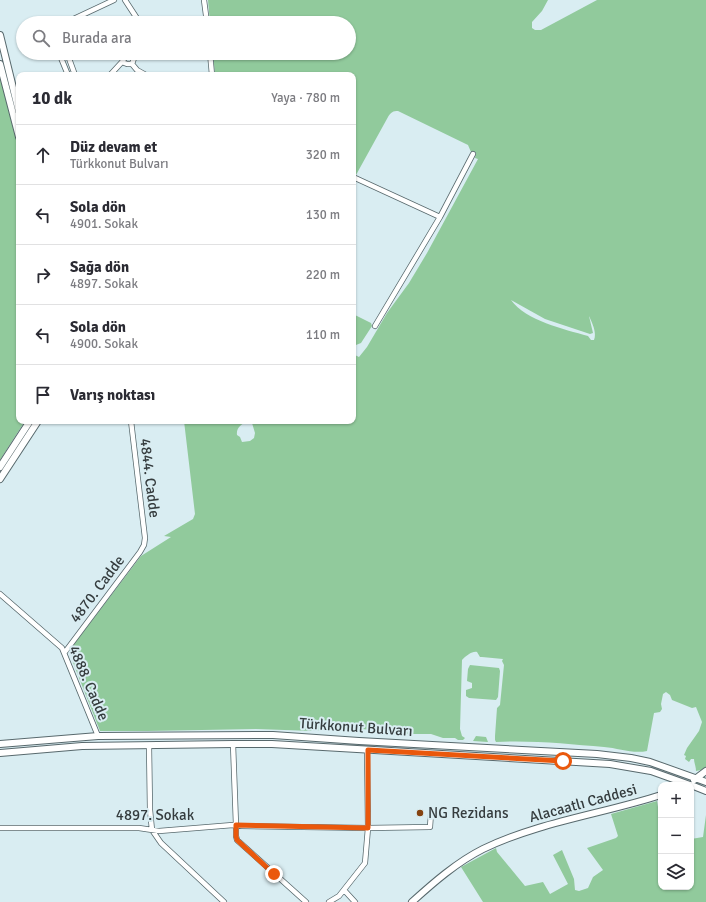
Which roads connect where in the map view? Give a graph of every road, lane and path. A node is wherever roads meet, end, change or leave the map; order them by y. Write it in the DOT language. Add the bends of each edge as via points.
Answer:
graph roads {
  1 [pos="114,0"];
  2 [pos="125,0"];
  3 [pos="204,0"];
  4 [pos="80,16"];
  5 [pos="135,16"];
  6 [pos="206,16"];
  7 [pos="0,35"];
  8 [pos="62,60"];
  9 [pos="69,60"];
  10 [pos="133,60"];
  11 [pos="211,60"];
  12 [pos="122,62"];
  13 [pos="0,64"];
  14 [pos="132,64"];
  15 [pos="67,72"];
  16 [pos="73,72"];
  17 [pos="113,72"];
  18 [pos="141,72"];
  19 [pos="212,72"];
  20 [pos="16,100"];
  21 [pos="16,125"];
  22 [pos="473,154"];
  23 [pos="356,178"];
  24 [pos="440,217"];
  25 [pos="375,326"];
  26 [pos="28,424"];
  27 [pos="36,424"];
  28 [pos="131,424"];
  29 [pos="0,468"];
  30 [pos="0,479"];
  31 [pos="145,538"];
  32 [pos="0,594"];
  33 [pos="65,652"];
  34 [pos="98,736"];
  35 [pos="0,744"];
  36 [pos="233,744"];
  37 [pos="149,745"];
  38 [pos="368,750"];
  39 [pos="0,753"];
  40 [pos="706,771"];
  41 [pos="696,778"];
  42 [pos="681,782"];
  43 [pos="692,782"];
  44 [pos="706,782"];
  45 [pos="694,787"];
  46 [pos="706,792"];
  47 [pos="658,796"];
  48 [pos="430,813"];
  49 [pos="236,825"];
  50 [pos="0,828"];
  51 [pos="368,828"];
  52 [pos="152,830"];
  53 [pos="344,890"];
  54 [pos="224,902"];
  55 [pos="306,902"];
  56 [pos="329,902"];
  57 [pos="355,902"];
  58 [pos="412,902"];
  1 -- 4 [label="street"];
  2 -- 5 [label="street"];
  3 -- 6 [label="street"];
  7 -- 20 [label="street"];
  8 -- 15 [label="street"];
  9 -- 16 [label="street"];
  10 -- 14 [label="street"];
  11 -- 19 [label="street"];
  12 -- 14 [label="street"];
  12 -- 17 [label="street"];
  13 -- 21 [label="street"];
  14 -- 18 [label="street"];
  22 -- 24 [label="street"];
  23 -- 24 [label="street"];
  24 -- 25 [label="street"];
  26 -- 29 [label="street"];
  27 -- 30 [label="street"];
  28 -- 31 [label="street, 4844. Cadde"];
  31 -- 33 [label="street, 4870. Cadde" via="140,552"];
  32 -- 33 [label="street, 4888. Cadde" via="58,642"];
  33 -- 34 [label="street, 4888. Cadde"];
  34 -- 35 [label="street, Türkkonut Bulvarı"];
  34 -- 41 [label="street, Türkkonut Bulvarı" via="273,735 597,754 641,760"];
  36 -- 37 [label="street, Türkkonut Bulvarı"];
  36 -- 38 [label="street, Türkkonut Bulvarı"];
  36 -- 49 [label="street"];
  37 -- 39 [label="street, Türkkonut Bulvarı" via="65,747"];
  37 -- 52 [label="street"];
  38 -- 42 [label="street, Türkkonut Bulvarı" via="610,764 651,771"];
  38 -- 51 [label="street"];
  40 -- 41 [label="street"];
  41 -- 43 [label="street"];
  41 -- 44 [label="street, Türkkonut Bulvarı"];
  45 -- 46 [label="street, Türkkonut Bulvarı"];
  47 -- 58 [label="street, Alacaatlı Caddesi" via="526,831 482,850 440,877"];
  48 -- 51 [label="street, 4897. Sokak" via="430,827"];
  49 -- 51 [label="street, 4897. Sokak"];
  49 -- 52 [label="street, 4897. Sokak"];
  49 -- 55 [label="street" via="237,840"];
  50 -- 52 [label="street, 4897. Sokak"];
  51 -- 53 [label="street" via="365,863"];
  52 -- 54 [label="street" via="161,843"];
  53 -- 56 [label="street"];
  53 -- 57 [label="street"];
}
